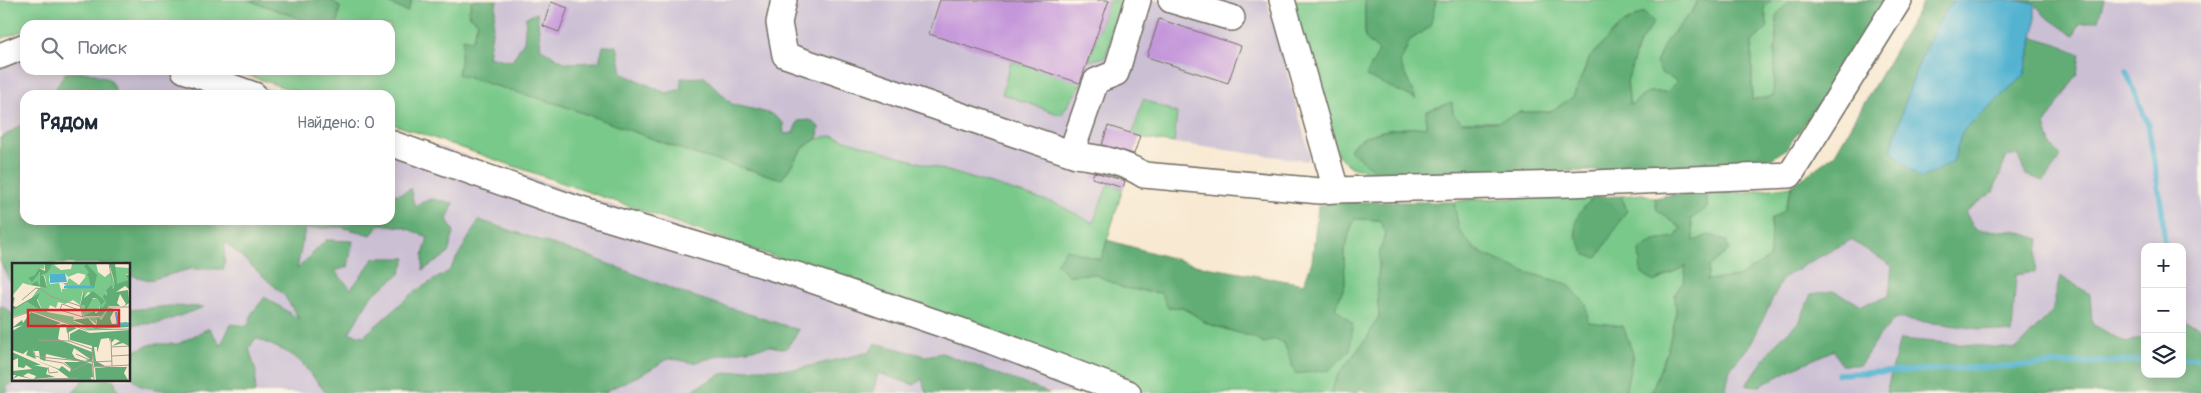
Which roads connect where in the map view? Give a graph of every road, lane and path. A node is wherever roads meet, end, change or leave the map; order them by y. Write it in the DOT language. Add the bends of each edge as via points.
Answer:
graph roads {
  1 [pos="784,0"];
  2 [pos="1138,0"];
  3 [pos="1171,0"];
  4 [pos="1282,0"];
  5 [pos="1899,0"];
  6 [pos="1232,18"];
  7 [pos="20,48"];
  8 [pos="0,56"];
  9 [pos="198,75"];
  10 [pos="240,90"];
  11 [pos="395,145"];
  12 [pos="1076,155"];
  13 [pos="1336,190"];
  14 [pos="1128,393"];
  1 -- 12 [label="lane" via="779,23 785,55"];
  2 -- 12 [label="lane" via="1116,73 1096,81 1076,138"];
  3 -- 6 [label="lane"];
  4 -- 13 [label="lane"];
  5 -- 13 [label="lane" via="1790,175"];
  7 -- 8 [label="lane"];
  9 -- 10 [label="lane"];
  11 -- 14 [label="lane" via="574,208 845,291"];
  12 -- 13 [label="lane" via="1130,166 1144,175"];
}
